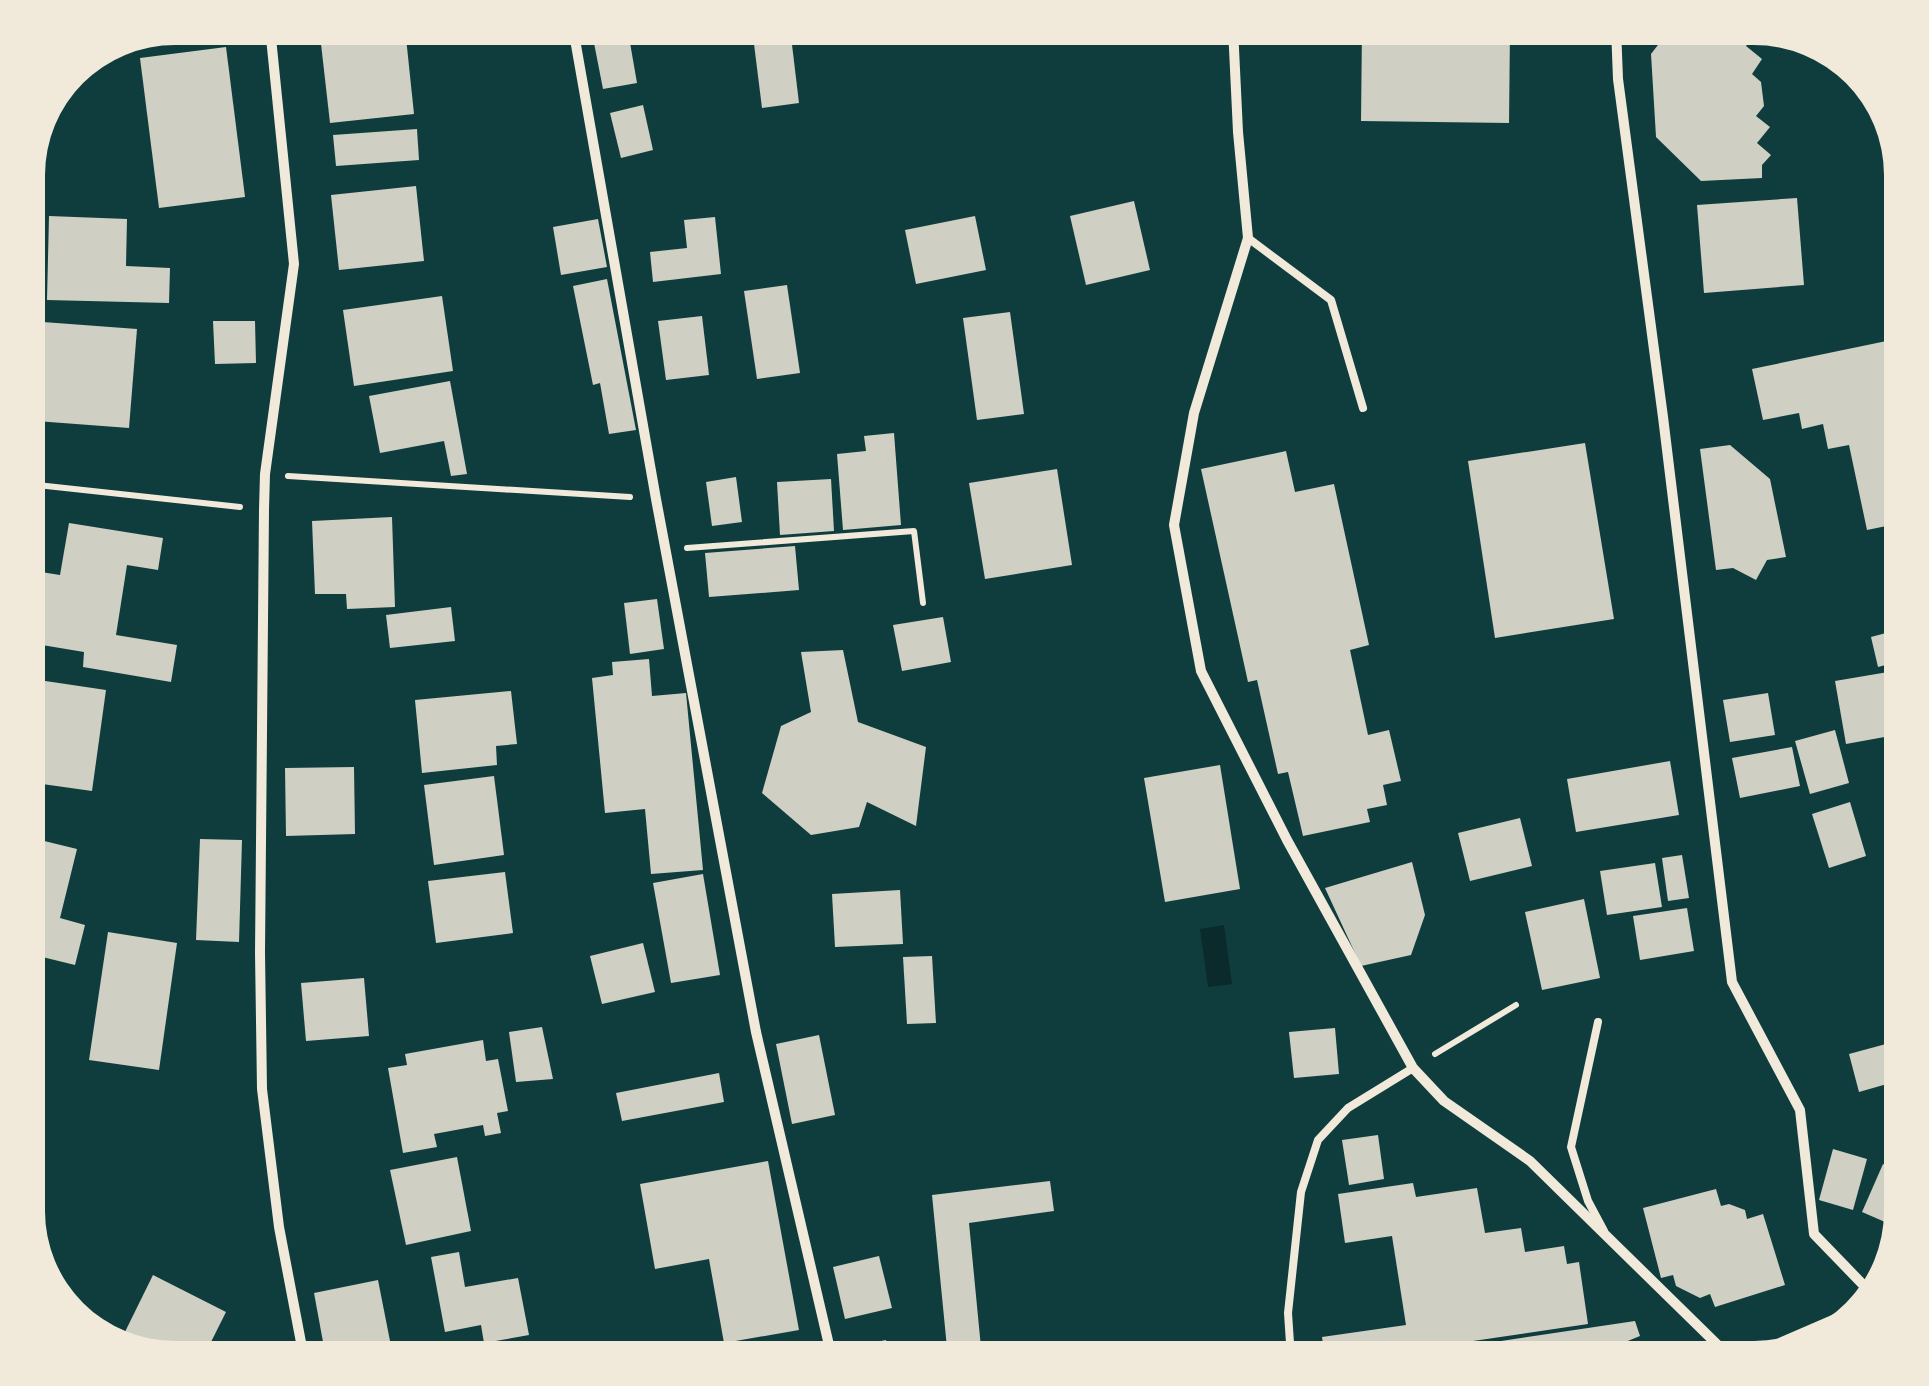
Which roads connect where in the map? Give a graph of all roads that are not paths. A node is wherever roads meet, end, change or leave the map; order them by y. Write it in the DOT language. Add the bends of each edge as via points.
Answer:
graph roads {
  1 [pos="272,45"];
  2 [pos="576,45"];
  3 [pos="1234,45"];
  4 [pos="1617,45"];
  5 [pos="1248,238"];
  6 [pos="1363,408"];
  7 [pos="1598,1022"];
  8 [pos="1413,1068"];
  9 [pos="1606,1235"];
  10 [pos="1862,1283"];
  11 [pos="301,1341"];
  12 [pos="828,1341"];
  13 [pos="1289,1341"];
  14 [pos="1714,1341"];
  1 -- 11 [label="street" via="294,264 264,509 262,1089"];
  2 -- 12 [label="street" via="756,1032"];
  3 -- 5 [label="street"];
  4 -- 10 [label="street" via="1732,982 1800,1110 1814,1234"];
  5 -- 6 [label="lane" via="1332,300"];
  5 -- 8 [label="street" via="1194,413 1174,525 1201,671"];
  7 -- 9 [label="lane" via="1570,1146"];
  8 -- 9 [label="street" via="1444,1100 1530,1161"];
  8 -- 13 [label="lane" via="1348,1108 1318,1140 1300,1192"];
  9 -- 14 [label="street"];
}
